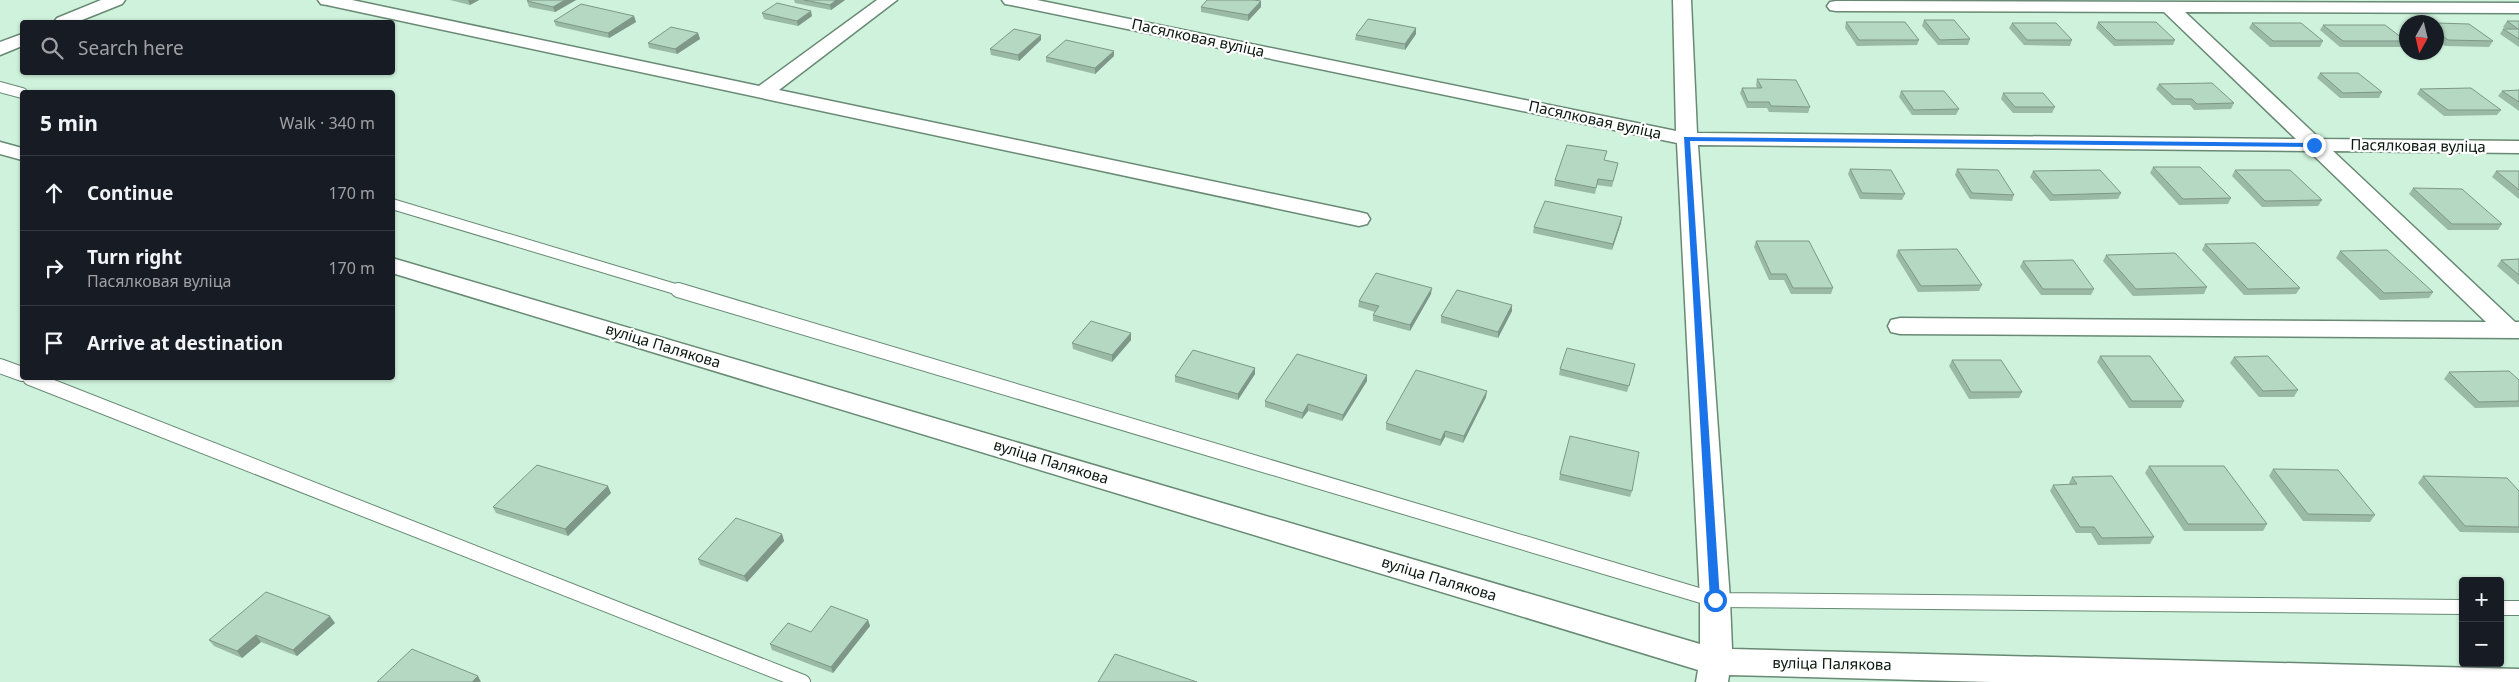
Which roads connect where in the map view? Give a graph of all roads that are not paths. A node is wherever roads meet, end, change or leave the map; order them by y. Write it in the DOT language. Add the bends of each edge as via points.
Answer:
graph roads {
  1 [pos="116,0"];
  2 [pos="327,0"];
  3 [pos="888,0"];
  4 [pos="1011,0"];
  5 [pos="1682,0"];
  6 [pos="1836,6"];
  7 [pos="2169,7"];
  8 [pos="2519,8"];
  9 [pos="68,20"];
  10 [pos="20,41"];
  11 [pos="0,49"];
  12 [pos="0,87"];
  13 [pos="20,92"];
  14 [pos="762,92"];
  15 [pos="1687,139"];
  16 [pos="2314,145"];
  17 [pos="2519,147"];
  18 [pos="0,148"];
  19 [pos="20,153"];
  20 [pos="395,205"];
  21 [pos="1359,219"];
  22 [pos="395,266"];
  23 [pos="1900,326"];
  24 [pos="2514,330"];
  25 [pos="0,366"];
  26 [pos="20,373"];
  27 [pos="35,380"];
  28 [pos="1715,600"];
  29 [pos="2459,607"];
  30 [pos="2504,608"];
  31 [pos="2519,608"];
  32 [pos="1714,672"];
  33 [pos="803,682"];
  34 [pos="2519,682"];
  1 -- 9 [label="street"];
  2 -- 14 [label="street"];
  3 -- 14 [label="street"];
  4 -- 15 [label="street, Пасялковая вуліца"];
  5 -- 15 [label="street"];
  6 -- 7 [label="street"];
  7 -- 8 [label="street"];
  7 -- 16 [label="street"];
  10 -- 11 [label="street"];
  12 -- 13 [label="lane"];
  14 -- 21 [label="street"];
  15 -- 16 [label="street, Пасялковая вуліца"];
  15 -- 28 [label="street"];
  16 -- 17 [label="street, Пасялковая вуліца"];
  16 -- 24 [label="street"];
  18 -- 19 [label="street"];
  20 -- 28 [label="lane"];
  22 -- 32 [label="street, вуліца Палякова"];
  23 -- 24 [label="street"];
  25 -- 26 [label="lane"];
  27 -- 33 [label="lane"];
  28 -- 29 [label="lane"];
  28 -- 32 [label="street"];
  30 -- 31 [label="lane"];
  32 -- 34 [label="street, вуліца Палякова"];
}
